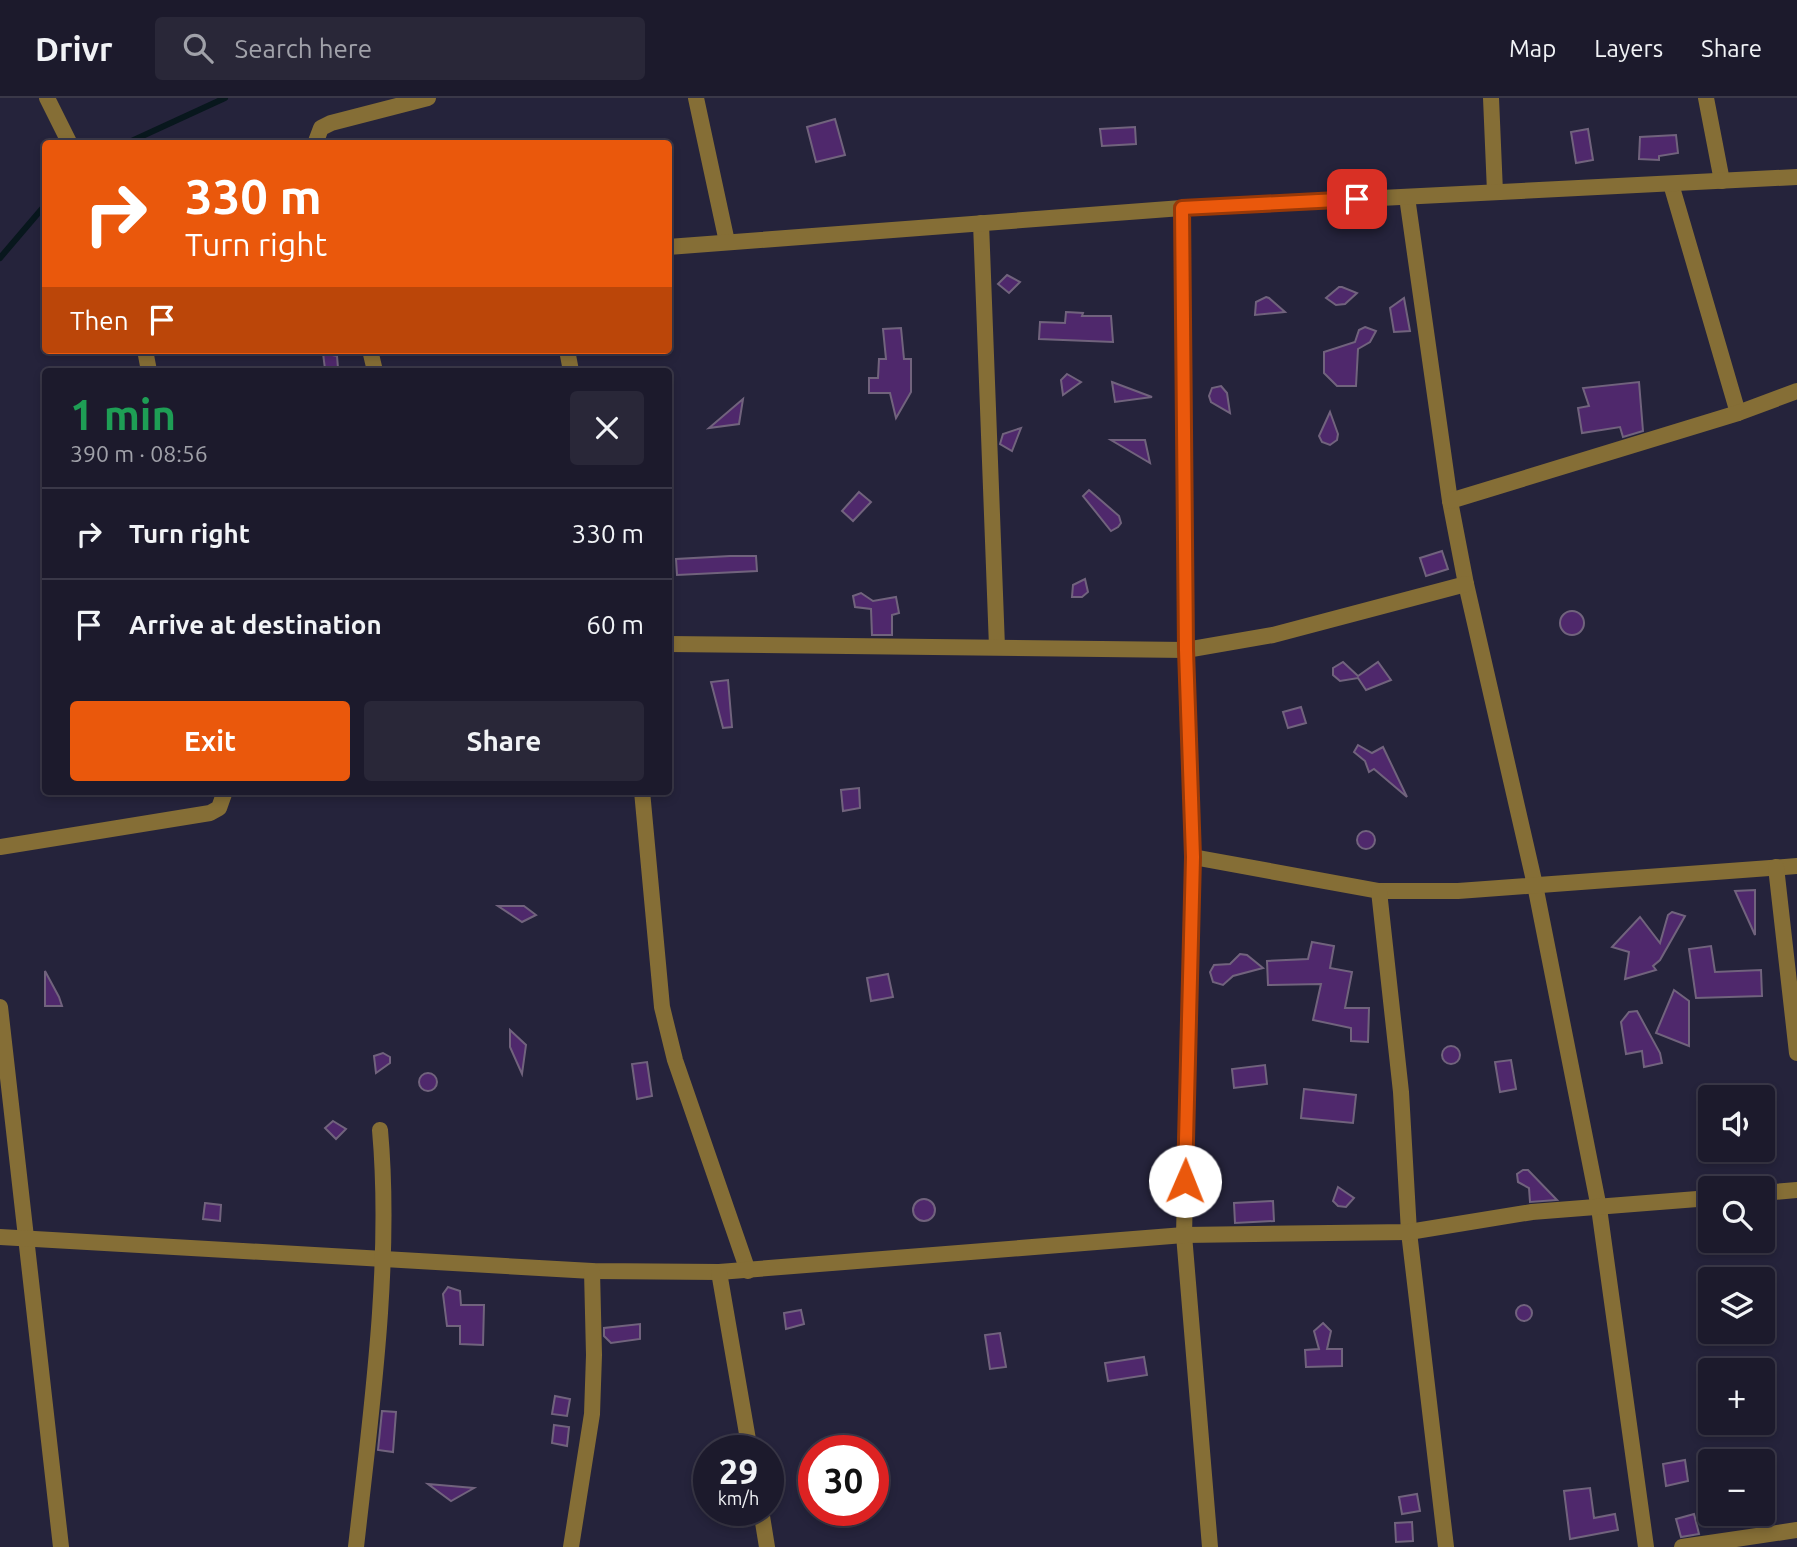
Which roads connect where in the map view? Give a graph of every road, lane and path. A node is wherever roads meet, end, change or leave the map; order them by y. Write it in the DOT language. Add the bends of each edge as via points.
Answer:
graph roads {
  1 [pos="47,98"];
  2 [pos="428,98"];
  3 [pos="696,98"];
  4 [pos="1491,98"];
  5 [pos="1706,98"];
  6 [pos="68,140"];
  7 [pos="316,140"];
  8 [pos="1797,177"];
  9 [pos="1722,181"];
  10 [pos="1671,184"];
  11 [pos="1495,192"];
  12 [pos="1407,197"];
  13 [pos="1182,208"];
  14 [pos="981,223"];
  15 [pos="727,242"];
  16 [pos="672,247"];
  17 [pos="1797,391"];
  18 [pos="1738,413"];
  19 [pos="1450,501"];
  20 [pos="1466,584"];
  21 [pos="672,644"];
  22 [pos="997,647"];
  23 [pos="1186,650"];
  24 [pos="224,795"];
  25 [pos="642,795"];
  26 [pos="0,847"];
  27 [pos="1193,857"];
  28 [pos="1797,866"];
  29 [pos="1776,867"];
  30 [pos="1535,885"];
  31 [pos="1379,891"];
  32 [pos="0,1007"];
  33 [pos="1797,1053"];
  34 [pos="380,1130"];
  35 [pos="1797,1190"];
  36 [pos="1775,1192"];
  37 [pos="1698,1199"];
  38 [pos="1599,1208"];
  39 [pos="1409,1232"];
  40 [pos="1184,1235"];
  41 [pos="0,1237"];
  42 [pos="27,1237"];
  43 [pos="381,1258"];
  44 [pos="592,1271"];
  45 [pos="748,1271"];
  46 [pos="719,1272"];
  47 [pos="747,1435"];
  48 [pos="764,1526"];
  49 [pos="1797,1530"];
  50 [pos="61,1547"];
  51 [pos="356,1547"];
  52 [pos="570,1547"];
  53 [pos="767,1547"];
  54 [pos="1210,1547"];
  55 [pos="1446,1547"];
  56 [pos="1646,1547"];
  57 [pos="1682,1547"];
  1 -- 6 [label="street"];
  2 -- 7 [label="street" via="331,122 321,128"];
  3 -- 15 [label="street"];
  4 -- 11 [label="street"];
  5 -- 9 [label="street"];
  8 -- 9 [label="street"];
  9 -- 10 [label="street"];
  10 -- 11 [label="street"];
  10 -- 18 [label="street"];
  11 -- 12 [label="street"];
  12 -- 13 [label="street"];
  12 -- 19 [label="street"];
  13 -- 14 [label="street"];
  13 -- 23 [label="street"];
  14 -- 15 [label="street"];
  14 -- 22 [label="street"];
  15 -- 16 [label="street"];
  17 -- 18 [label="street"];
  18 -- 19 [label="street"];
  19 -- 20 [label="street"];
  20 -- 23 [label="street" via="1273,635"];
  20 -- 30 [label="street"];
  21 -- 22 [label="street"];
  22 -- 23 [label="street"];
  23 -- 27 [label="street"];
  24 -- 26 [label="street" via="219,808 211,813"];
  25 -- 45 [label="street" via="662,1007 675,1060"];
  27 -- 31 [label="street"];
  27 -- 40 [label="street"];
  28 -- 29 [label="street"];
  29 -- 30 [label="street"];
  29 -- 33 [label="street"];
  30 -- 31 [label="street"];
  30 -- 38 [label="street"];
  31 -- 39 [label="street" via="1401,1091"];
  32 -- 42 [label="street"];
  34 -- 43 [label="street" via="384,1193"];
  35 -- 36 [label="street"];
  37 -- 38 [label="street"];
  38 -- 39 [label="street" via="1532,1212"];
  38 -- 56 [label="street"];
  39 -- 40 [label="street"];
  39 -- 55 [label="street"];
  40 -- 45 [label="street"];
  40 -- 54 [label="street"];
  41 -- 42 [label="street"];
  42 -- 43 [label="street"];
  42 -- 50 [label="street"];
  43 -- 44 [label="street"];
  43 -- 51 [label="street" via="374,1385"];
  44 -- 46 [label="street"];
  44 -- 52 [label="street" via="592,1414"];
  45 -- 46 [label="street"];
  46 -- 47 [label="street"];
  48 -- 53 [label="street"];
  49 -- 57 [label="street"];
}
